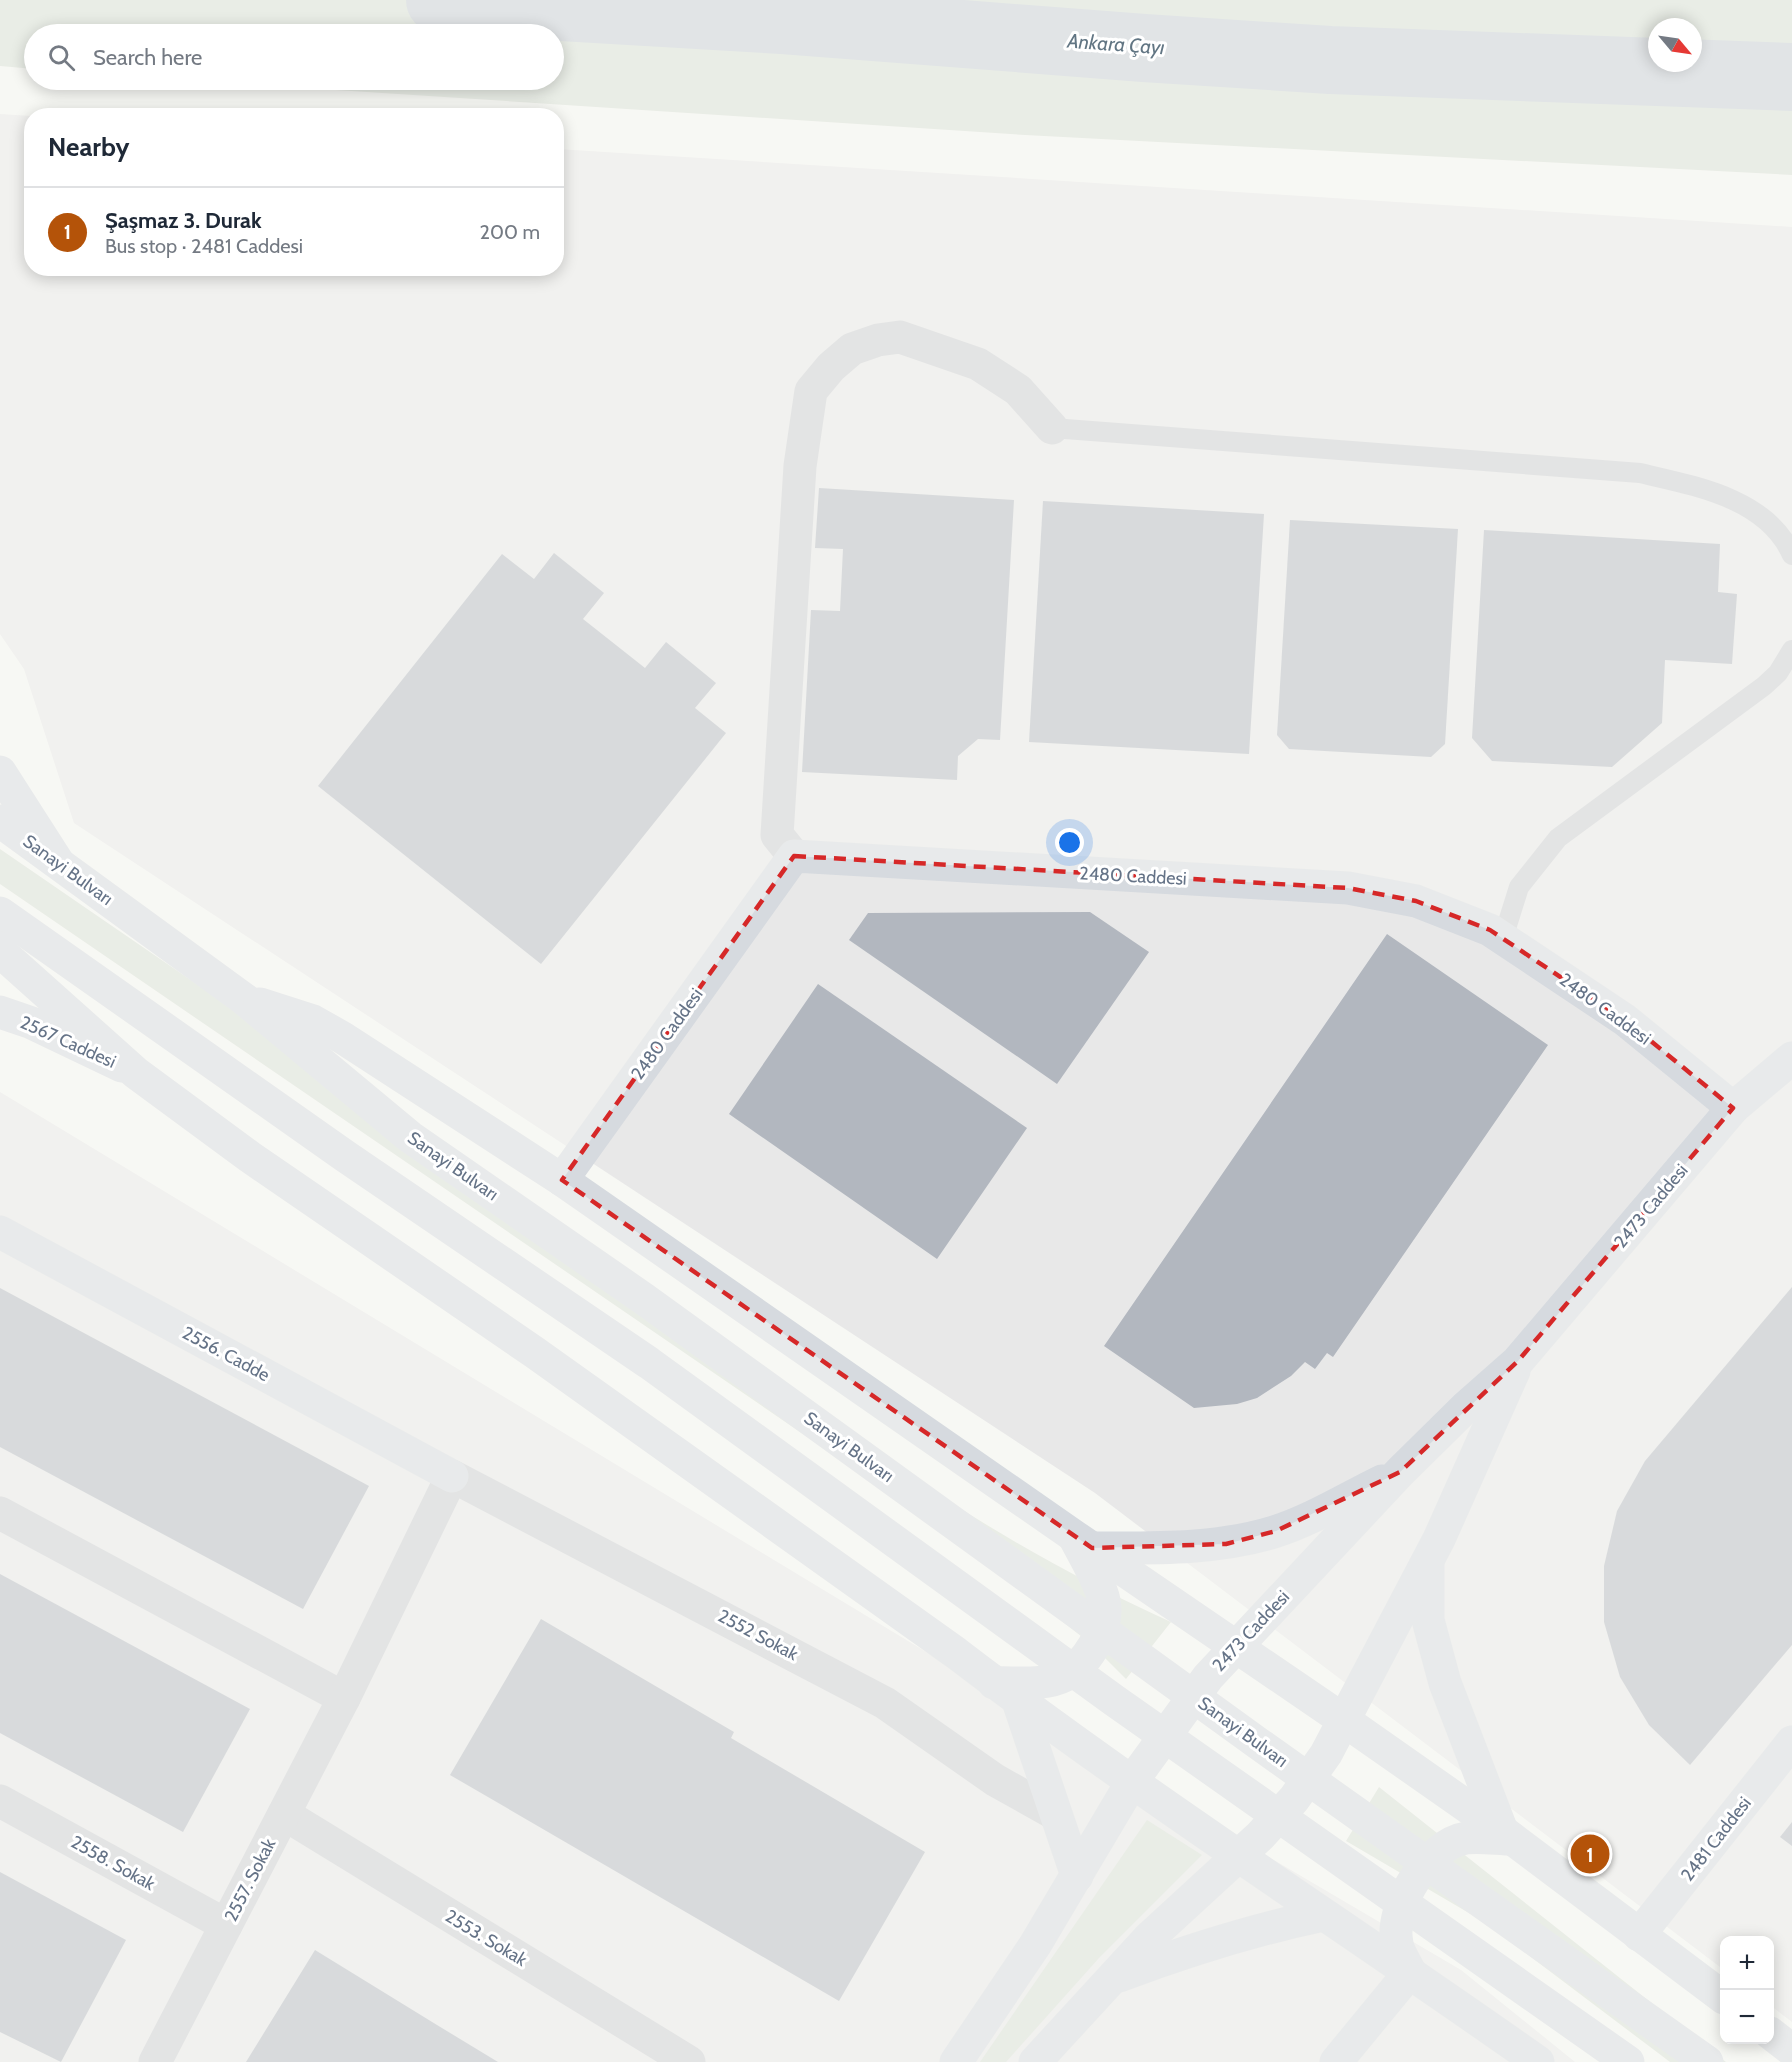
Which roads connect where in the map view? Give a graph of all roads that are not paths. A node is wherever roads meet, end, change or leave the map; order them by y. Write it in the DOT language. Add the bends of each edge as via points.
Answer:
graph roads {
  1 [pos="1052,428"];
  2 [pos="1792,555"];
  3 [pos="1792,650"];
  4 [pos="0,772"];
  5 [pos="0,821"];
  6 [pos="794,856"];
  7 [pos="57,861"];
  8 [pos="0,913"];
  9 [pos="1503,938"];
  10 [pos="0,948"];
  11 [pos="244,999"];
  12 [pos="0,1012"];
  13 [pos="1792,1058"];
  14 [pos="136,1073"];
  15 [pos="1733,1108"];
  16 [pos="562,1180"];
  17 [pos="0,1232"];
  18 [pos="1518,1361"];
  19 [pos="1400,1472"];
  20 [pos="452,1476"];
  21 [pos="0,1513"];
  22 [pos="1083,1542"];
  23 [pos="1428,1560"];
  24 [pos="1237,1647"];
  25 [pos="1006,1692"];
  26 [pos="344,1698"];
  27 [pos="1345,1721"];
  28 [pos="1792,1742"];
  29 [pos="1133,1780"];
  30 [pos="0,1801"];
  31 [pos="1054,1813"];
  32 [pos="284,1814"];
  33 [pos="1507,1835"];
  34 [pos="1239,1855"];
  35 [pos="1077,1876"];
  36 [pos="1323,1915"];
  37 [pos="226,1925"];
  38 [pos="1639,1935"];
  39 [pos="1410,1972"];
  40 [pos="1111,1979"];
  41 [pos="1720,1994"];
  42 [pos="1774,2036"];
  43 [pos="1792,2050"];
  44 [pos="155,2062"];
  45 [pos="689,2062"];
  46 [pos="956,2062"];
  47 [pos="1035,2062"];
  48 [pos="1336,2062"];
  49 [pos="1538,2062"];
  50 [pos="1628,2062"];
  51 [pos="1707,2062"];
  1 -- 2 [label="lane" via="1640,473 1709,489 1736,502 1774,529"];
  1 -- 6 [label="street" via="1018,390 978,364 900,337 852,349 811,391 800,466 777,835"];
  3 -- 9 [label="lane" via="1764,686 1558,838 1519,887"];
  4 -- 7 [label="main road"];
  5 -- 7 [label="main road, Sanayi Bulvarı"];
  6 -- 9 [label="main road, 2480 Caddesi" via="1348,888 1416,901"];
  6 -- 16 [label="main road, 2480 Caddesi"];
  7 -- 11 [label="main road, Sanayi Bulvarı"];
  8 -- 50 [label="main road" via="345,1156 649,1363 1115,1701"];
  9 -- 15 [label="main road, 2480 Caddesi" via="1625,1020"];
  10 -- 14 [label="main road" via="4,956"];
  11 -- 16 [label="main road" via="313,1021 343,1038"];
  11 -- 51 [label="main road, Sanayi Bulvarı" via="410,1137 644,1299"];
  12 -- 14 [label="main road, 2567 Caddesi" via="32,1023"];
  13 -- 15 [label="main road, 2473 Caddesi"];
  14 -- 25 [label="main road" via="250,1157 608,1404"];
  15 -- 18 [label="main road, 2473 Caddesi"];
  16 -- 22 [label="main road"];
  17 -- 20 [label="main road, 2556. Cadde"];
  18 -- 19 [label="main road, 2473 Caddesi"];
  18 -- 23 [label="main road, 2473 Caddesi"];
  19 -- 22 [label="main road" via="1276,1531 1236,1541 1169,1548"];
  19 -- 24 [label="main road, 2473 Caddesi"];
  20 -- 26 [label="street, 2557. Sokak"];
  20 -- 31 [label="street, 2552 Sokak" via="885,1703 995,1780"];
  21 -- 26 [label="street"];
  22 -- 24 [label="main road"];
  22 -- 25 [label="main road" via="1106,1605 1095,1642 1085,1658 1064,1676"];
  23 -- 27 [label="main road, 2473 Caddesi"];
  23 -- 33 [label="main road" via="1428,1620 1442,1672"];
  24 -- 27 [label="main road"];
  24 -- 29 [label="main road, 2473 Caddesi" via="1176,1717"];
  25 -- 29 [label="main road"];
  25 -- 31 [label="main road" via="1039,1759"];
  26 -- 32 [label="street, 2557. Sokak"];
  27 -- 33 [label="main road"];
  27 -- 34 [label="main road, 2473 Caddesi" via="1294,1799"];
  28 -- 38 [label="main road, 2481 Caddesi"];
  29 -- 34 [label="main road"];
  29 -- 35 [label="main road, 2473 Caddesi"];
  30 -- 37 [label="street, 2558. Sokak"];
  31 -- 35 [label="main road"];
  32 -- 37 [label="street, 2557. Sokak"];
  32 -- 45 [label="street, 2553. Sokak"];
  33 -- 38 [label="main road"];
  33 -- 39 [label="main road" via="1465,1838 1440,1851 1412,1880 1396,1919 1396,1943"];
  34 -- 36 [label="main road"];
  34 -- 40 [label="main road, 2473 Caddesi" via="1149,1938"];
  35 -- 46 [label="main road, 2473 Caddesi"];
  36 -- 39 [label="main road"];
  36 -- 40 [label="main road" via="1186,1950"];
  37 -- 44 [label="street, 2557. Sokak"];
  38 -- 41 [label="main road"];
  39 -- 48 [label="main road"];
  39 -- 49 [label="main road"];
  40 -- 47 [label="main road, 2473 Caddesi"];
  42 -- 43 [label="main road"];
}
